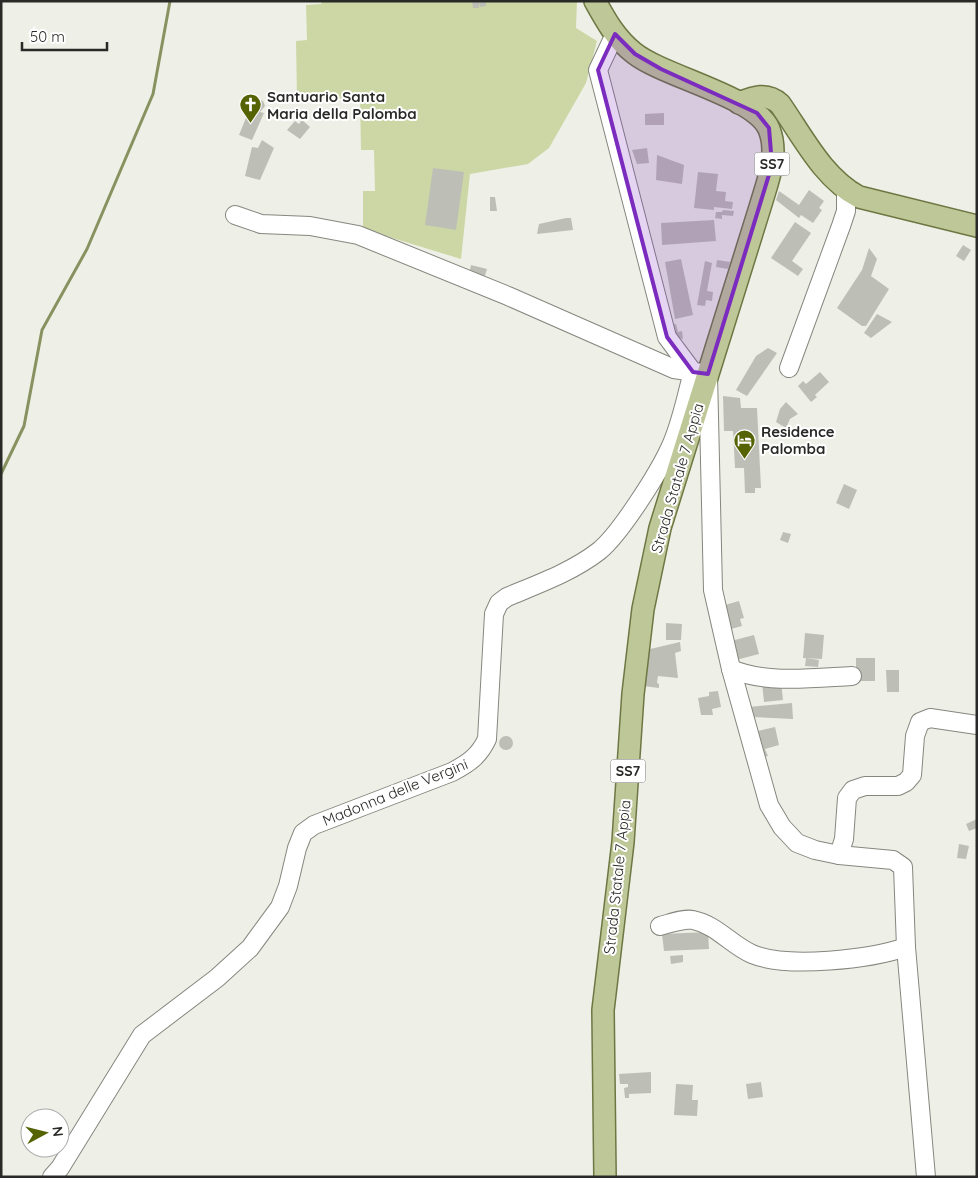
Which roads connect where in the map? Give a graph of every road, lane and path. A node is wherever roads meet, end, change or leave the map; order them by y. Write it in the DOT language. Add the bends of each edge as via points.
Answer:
graph roads {
  1 [pos="595,1"];
  2 [pos="615,34"];
  3 [pos="738,102"];
  4 [pos="846,190"];
  5 [pos="235,215"];
  6 [pos="977,226"];
  7 [pos="789,368"];
  8 [pos="700,373"];
  9 [pos="731,669"];
  10 [pos="852,676"];
  11 [pos="977,725"];
  12 [pos="839,855"];
  13 [pos="660,926"];
  14 [pos="906,947"];
  15 [pos="923,1176"];
  16 [pos="52,1177"];
  17 [pos="605,1177"];
  1 -- 2 [label="main road, Strada Statale 7 Appia / SS7"];
  2 -- 3 [label="main road, Strada Statale 7 Appia / SS7" via="635,54 662,69"];
  2 -- 8 [label="street" via="598,70 667,337"];
  3 -- 4 [label="main road" via="759,96 772,97 834,181"];
  3 -- 8 [label="main road, Strada Statale 7 Appia / SS7" via="757,113 768,128 772,165"];
  4 -- 6 [label="main road" via="859,197"];
  4 -- 7 [label="street" via="846,210 841,226"];
  5 -- 8 [label="street" via="261,224 310,226 358,235 674,368"];
  8 -- 9 [label="street" via="712,590"];
  8 -- 16 [label="street, Madonna delle Vergini" via="670,448 638,502 612,537 599,550 568,570 499,603 494,614 488,739 480,753 452,772 314,825 304,833 280,907 250,948 218,978 142,1035"];
  8 -- 17 [label="main road, Strada Statale 7 Appia / SS7" via="643,609 633,694 623,842 603,1010"];
  9 -- 10 [label="street" via="746,676"];
  9 -- 12 [label="street" via="769,805 782,827 797,843"];
  11 -- 12 [label="street" via="930,718 920,722 915,736 912,775 906,782 898,786 865,786 853,790 847,798 844,839"];
  12 -- 14 [label="street" via="893,860 903,867"];
  13 -- 14 [label="street" via="692,920 712,926 752,954 776,961 802,963 891,952"];
  14 -- 15 [label="street"];
}
